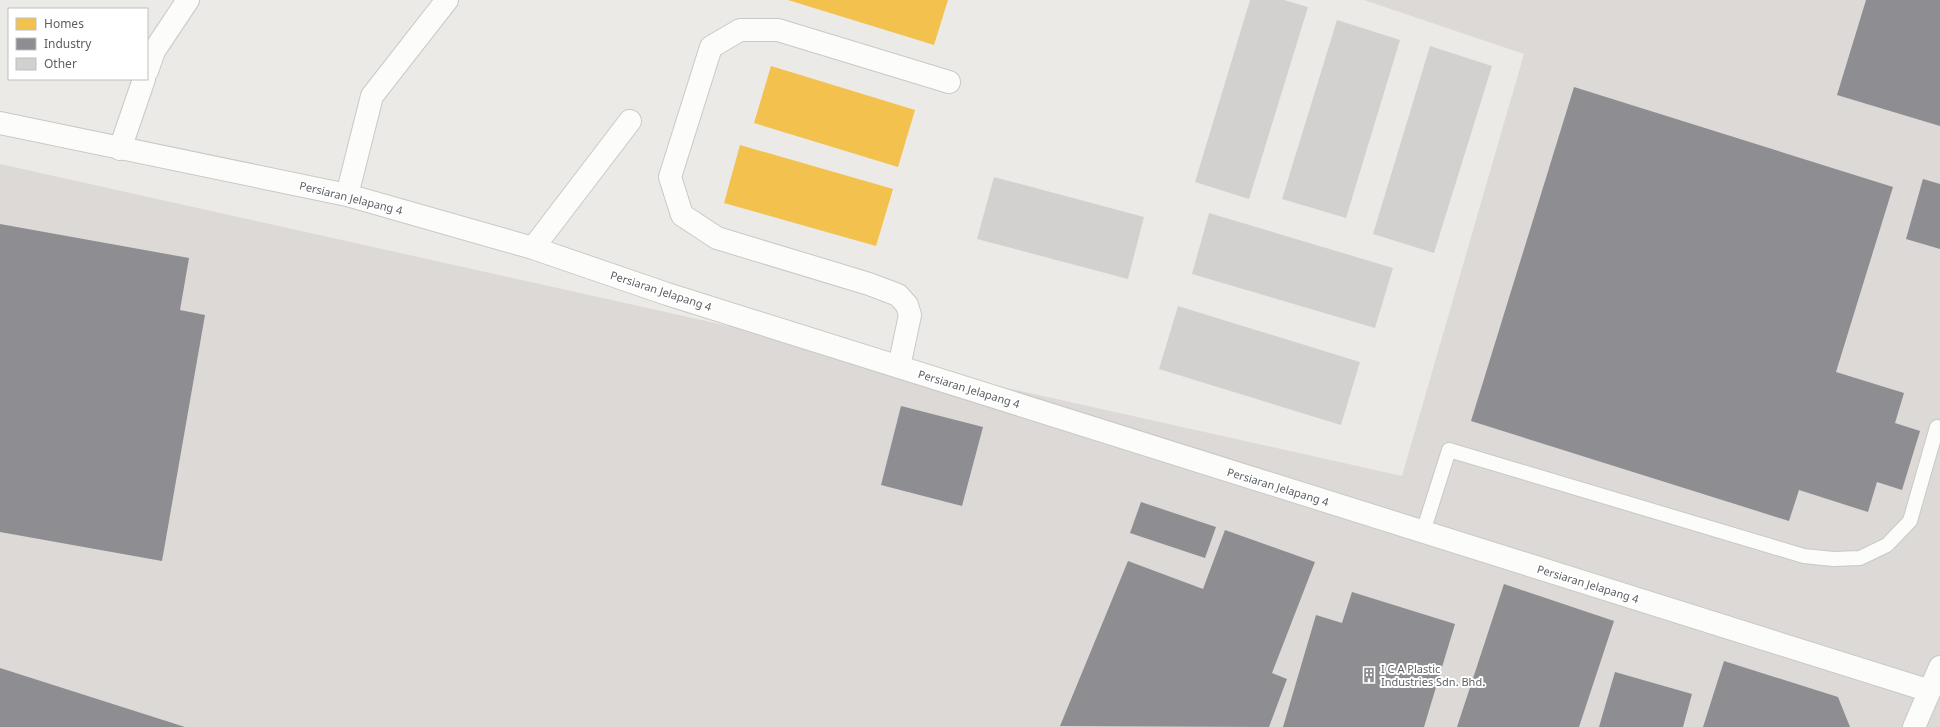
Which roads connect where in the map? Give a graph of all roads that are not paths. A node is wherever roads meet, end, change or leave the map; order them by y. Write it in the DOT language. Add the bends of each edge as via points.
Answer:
graph roads {
  1 [pos="188,0"];
  2 [pos="447,0"];
  3 [pos="148,68"];
  4 [pos="144,80"];
  5 [pos="949,82"];
  6 [pos="630,121"];
  7 [pos="0,123"];
  8 [pos="120,149"];
  9 [pos="347,195"];
  10 [pos="533,248"];
  11 [pos="899,367"];
  12 [pos="1937,427"];
  13 [pos="1422,532"];
  14 [pos="1940,667"];
  15 [pos="1930,691"];
  16 [pos="1914,727"];
  1 -- 3 [label="street" via="154,51"];
  2 -- 9 [label="street" via="372,96"];
  4 -- 8 [label="street"];
  5 -- 11 [label="street" via="778,30 740,30 712,47 670,177 682,215 717,238 898,295 907,305 910,315"];
  6 -- 10 [label="street"];
  7 -- 8 [label="street, Persiaran Jelapang 4"];
  8 -- 9 [label="street, Persiaran Jelapang 4"];
  9 -- 10 [label="street, Persiaran Jelapang 4"];
  10 -- 11 [label="street, Persiaran Jelapang 4" via="667,294"];
  11 -- 13 [label="street, Persiaran Jelapang 4"];
  12 -- 13 [label="lane" via="1910,521 1887,545 1860,558 1804,556 1449,450"];
  13 -- 15 [label="street, Persiaran Jelapang 4"];
  14 -- 15 [label="street"];
  15 -- 16 [label="street"];
}
